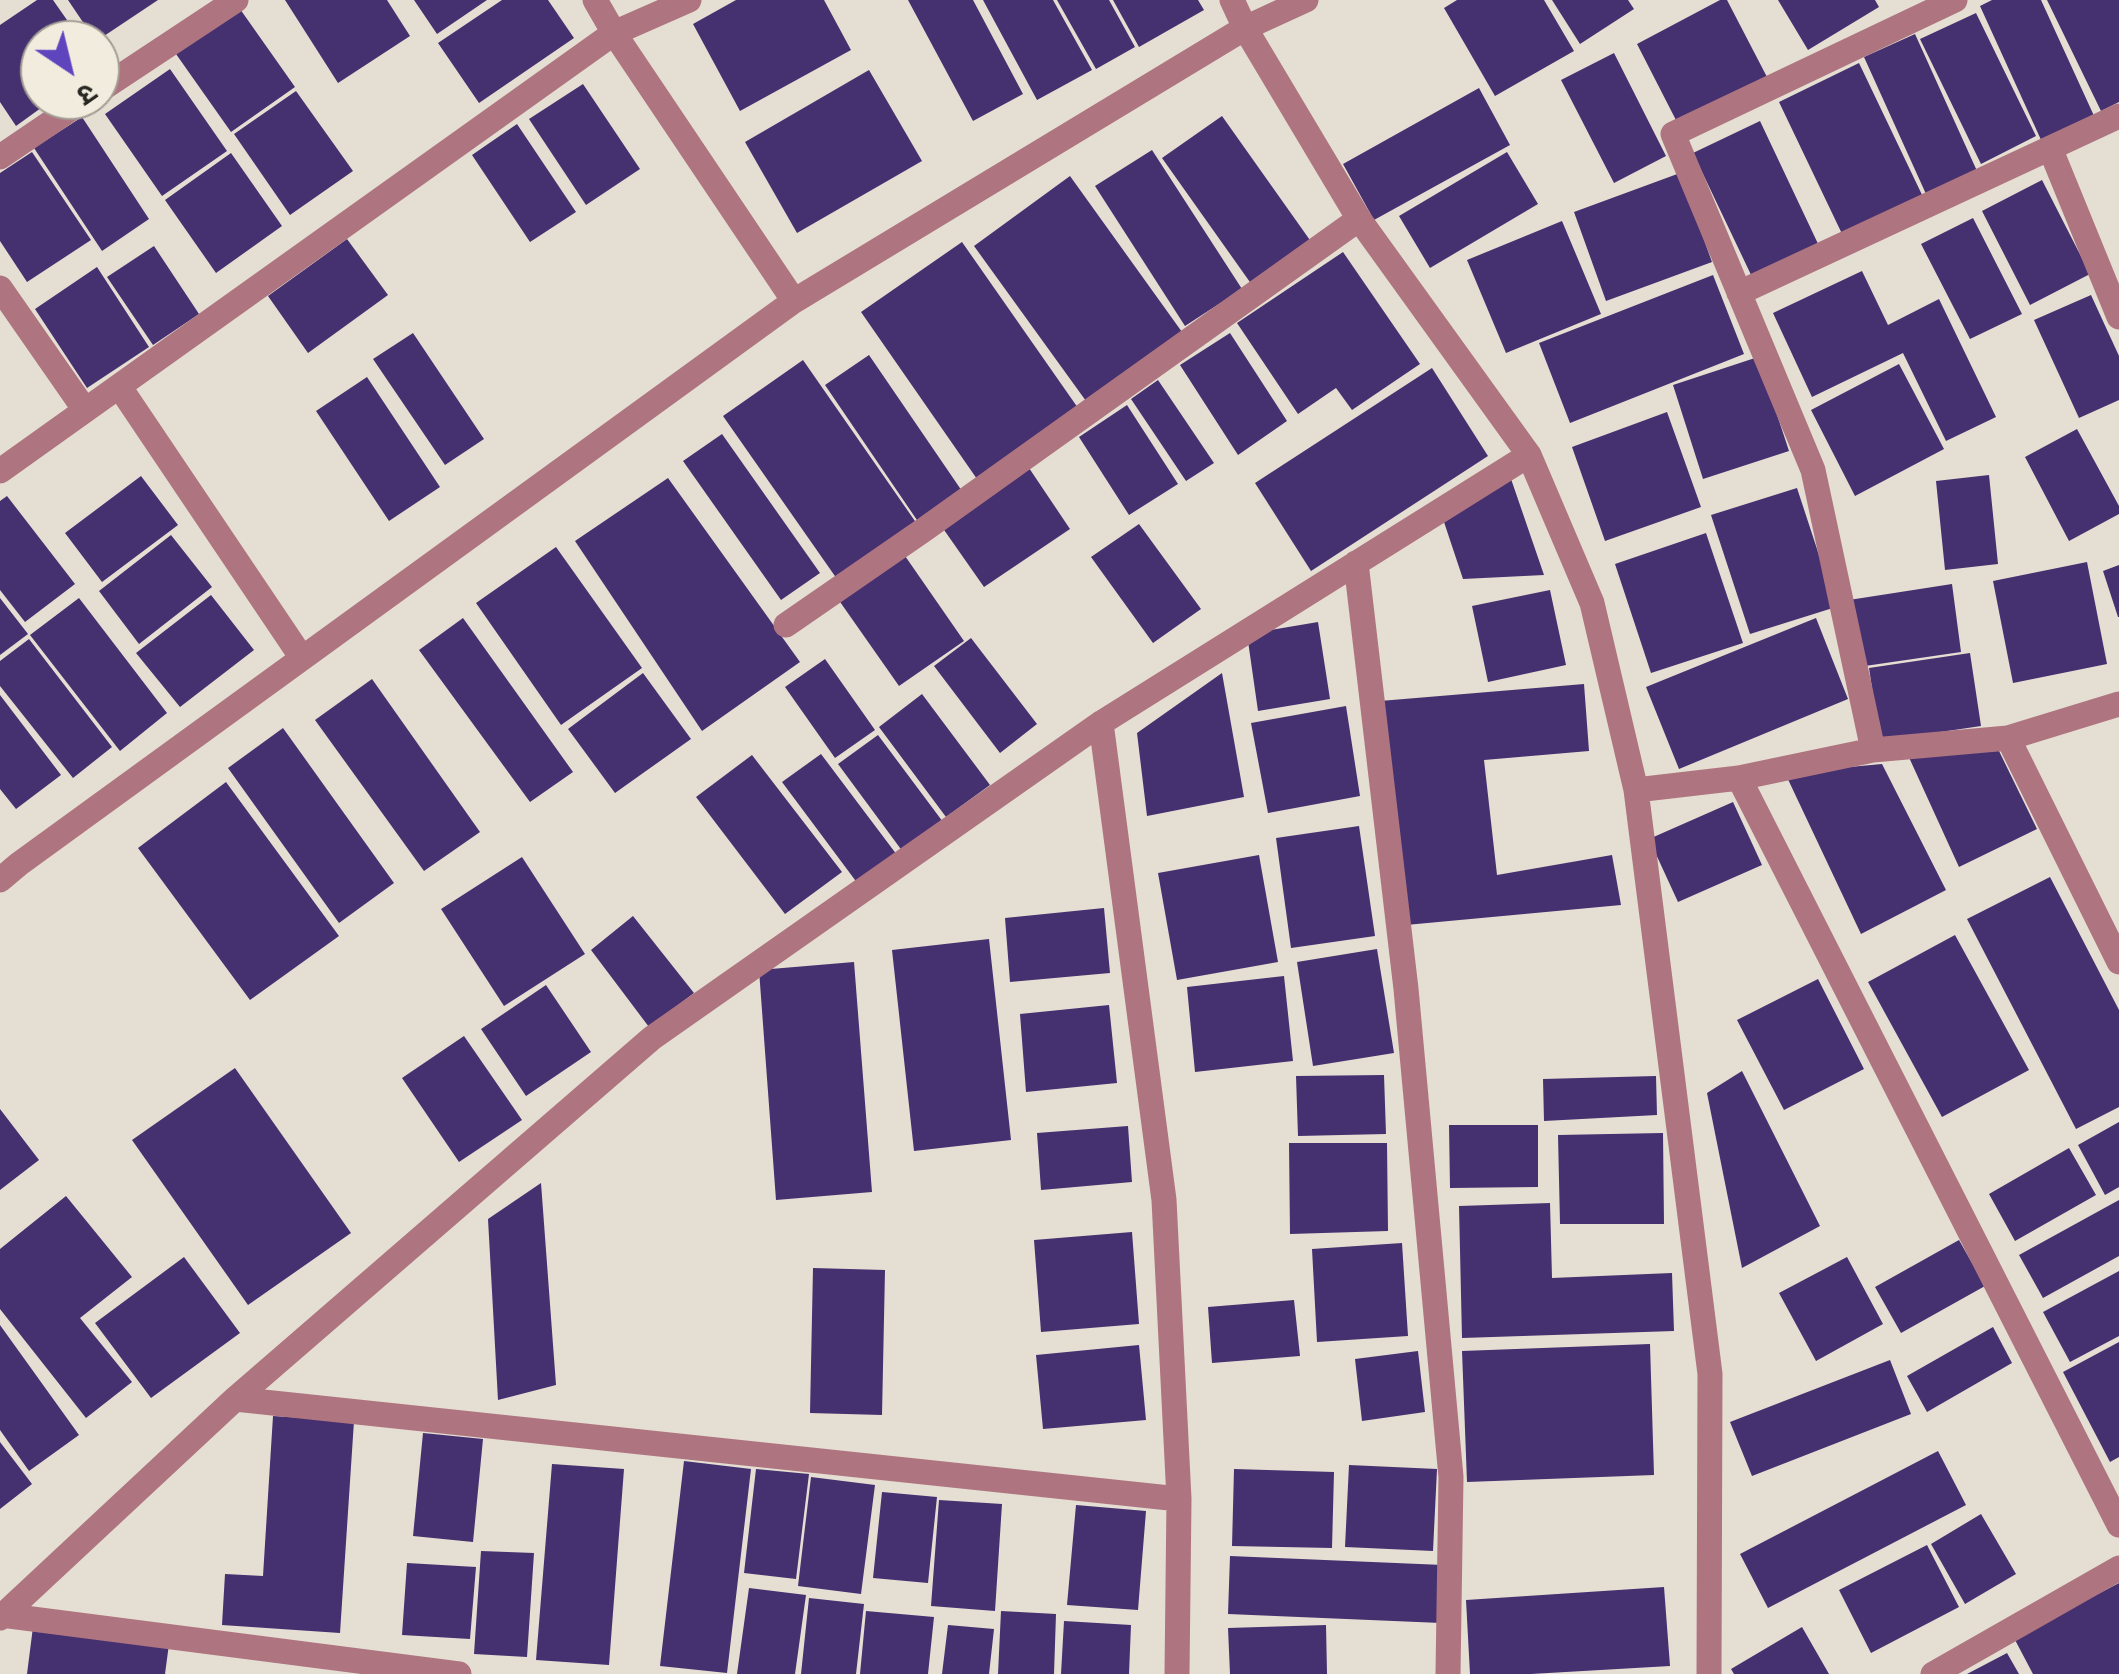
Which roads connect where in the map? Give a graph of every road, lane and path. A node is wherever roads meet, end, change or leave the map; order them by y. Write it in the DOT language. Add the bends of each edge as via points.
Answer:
graph roads {
  1 [pos="595,0"];
  2 [pos="689,0"];
  3 [pos="1232,0"];
  4 [pos="1306,0"];
  5 [pos="1955,0"];
  6 [pos="220,4"];
  7 [pos="1245,28"];
  8 [pos="614,34"];
  9 [pos="120,76"];
  10 [pos="2119,116"];
  11 [pos="51,120"];
  12 [pos="2050,148"];
  13 [pos="2,149"];
  14 [pos="1359,218"];
  15 [pos="0,288"];
  16 [pos="1739,293"];
  17 [pos="794,301"];
  18 [pos="2119,317"];
  19 [pos="120,386"];
  20 [pos="85,410"];
  21 [pos="1529,454"];
  22 [pos="0,471"];
  23 [pos="1356,563"];
  24 [pos="786,626"];
  25 [pos="302,658"];
  26 [pos="2119,704"];
  27 [pos="1101,723"];
  28 [pos="2008,738"];
  29 [pos="1873,750"];
  30 [pos="1738,778"];
  31 [pos="1636,790"];
  32 [pos="0,880"];
  33 [pos="2119,962"];
  34 [pos="235,1399"];
  35 [pos="1179,1499"];
  36 [pos="2119,1525"];
  37 [pos="2119,1568"];
  38 [pos="0,1617"];
  39 [pos="459,1674"];
  40 [pos="1177,1674"];
  41 [pos="1448,1674"];
  42 [pos="1709,1674"];
  43 [pos="1934,1674"];
  1 -- 8 [label="street"];
  2 -- 8 [label="street"];
  3 -- 7 [label="street"];
  4 -- 7 [label="street"];
  5 -- 16 [label="street" via="1674,134"];
  6 -- 9 [label="street"];
  7 -- 14 [label="street"];
  7 -- 17 [label="street"];
  8 -- 17 [label="street"];
  8 -- 19 [label="street"];
  10 -- 12 [label="street"];
  11 -- 13 [label="street"];
  12 -- 16 [label="street"];
  12 -- 18 [label="street"];
  14 -- 21 [label="street"];
  14 -- 24 [label="street"];
  15 -- 20 [label="street"];
  16 -- 29 [label="street" via="1813,470"];
  17 -- 25 [label="street"];
  19 -- 20 [label="street"];
  19 -- 25 [label="street"];
  20 -- 22 [label="street"];
  21 -- 23 [label="street"];
  21 -- 31 [label="street" via="1592,603"];
  23 -- 27 [label="street"];
  23 -- 41 [label="street" via="1406,989 1451,1477"];
  25 -- 32 [label="street"];
  26 -- 28 [label="street"];
  27 -- 34 [label="street" via="652,1038"];
  27 -- 35 [label="street" via="1164,1200"];
  28 -- 29 [label="street"];
  28 -- 33 [label="street"];
  29 -- 30 [label="street"];
  30 -- 31 [label="street"];
  30 -- 36 [label="street"];
  31 -- 42 [label="street" via="1710,1374"];
  34 -- 35 [label="street"];
  34 -- 38 [label="street"];
  35 -- 40 [label="street"];
  37 -- 43 [label="street"];
  38 -- 39 [label="street"];
}
